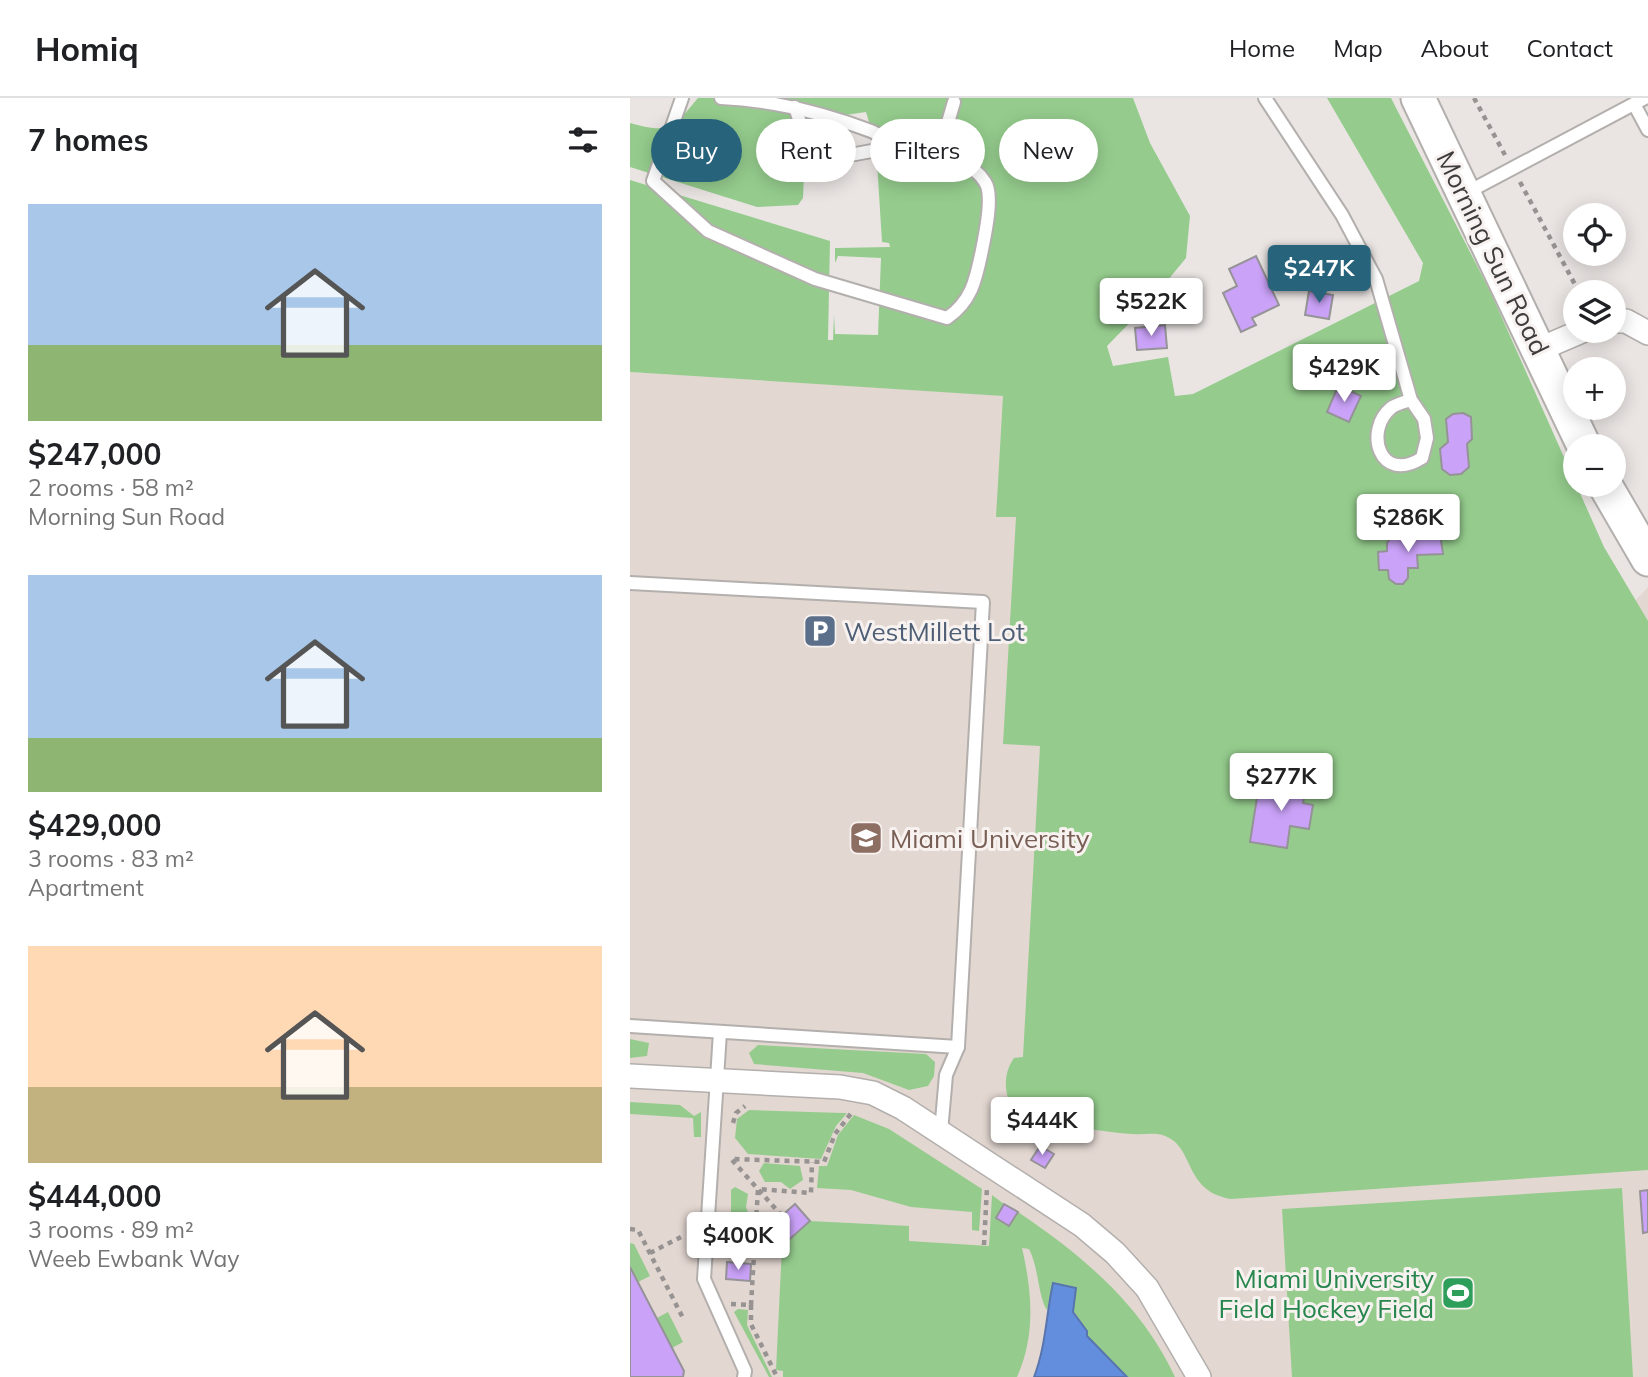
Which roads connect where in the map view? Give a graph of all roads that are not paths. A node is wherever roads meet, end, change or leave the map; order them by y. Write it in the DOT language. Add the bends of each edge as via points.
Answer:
graph roads {
  1 [pos="682,98"];
  2 [pos="721,98"];
  3 [pos="1265,98"];
  4 [pos="1418,98"];
  5 [pos="1639,101"];
  6 [pos="954,102"];
  7 [pos="795,107"];
  8 [pos="799,119"];
  9 [pos="949,119"];
  10 [pos="870,131"];
  11 [pos="1648,131"];
  12 [pos="985,181"];
  13 [pos="1465,193"];
  14 [pos="1626,321"];
  15 [pos="1648,333"];
  16 [pos="1563,339"];
  17 [pos="1540,349"];
  18 [pos="1411,400"];
  19 [pos="1579,434"];
  20 [pos="1612,497"];
  21 [pos="1648,559"];
  22 [pos="630,583"];
  23 [pos="630,1026"];
  24 [pos="720,1032"];
  25 [pos="958,1046"];
  26 [pos="630,1076"];
  27 [pos="717,1081"];
  28 [pos="941,1132"];
  29 [pos="744,1377"];
  30 [pos="1199,1377"];
  1 -- 12 [label="lane" via="653,181 709,231 815,279 947,318 963,307 977,272 987,223"];
  2 -- 7 [label="lane"];
  3 -- 18 [label="lane" via="1342,215 1376,279"];
  4 -- 13 [label="main road, Morning Sun Road"];
  5 -- 11 [label="lane"];
  5 -- 13 [label="lane"];
  6 -- 9 [label="lane"];
  7 -- 8 [label="lane"];
  7 -- 10 [label="lane"];
  13 -- 17 [label="main road, Morning Sun Road"];
  14 -- 15 [label="street"];
  16 -- 17 [label="street"];
  17 -- 19 [label="main road, Morning Sun Road"];
  18 -- 18 [label="lane" via="1391,408 1378,424 1377,444 1395,467 1408,467 1422,458 1427,438 1424,419"];
  20 -- 21 [label="main road"];
  22 -- 25 [label="lane" via="984,603"];
  23 -- 24 [label="lane"];
  24 -- 25 [label="lane"];
  24 -- 27 [label="lane"];
  25 -- 28 [label="lane" via="946,1074"];
  26 -- 27 [label="street"];
  27 -- 28 [label="street" via="873,1093"];
  27 -- 29 [label="lane" via="704,1279"];
  28 -- 30 [label="street" via="982,1172 1082,1225 1115,1253 1147,1288"];
}
